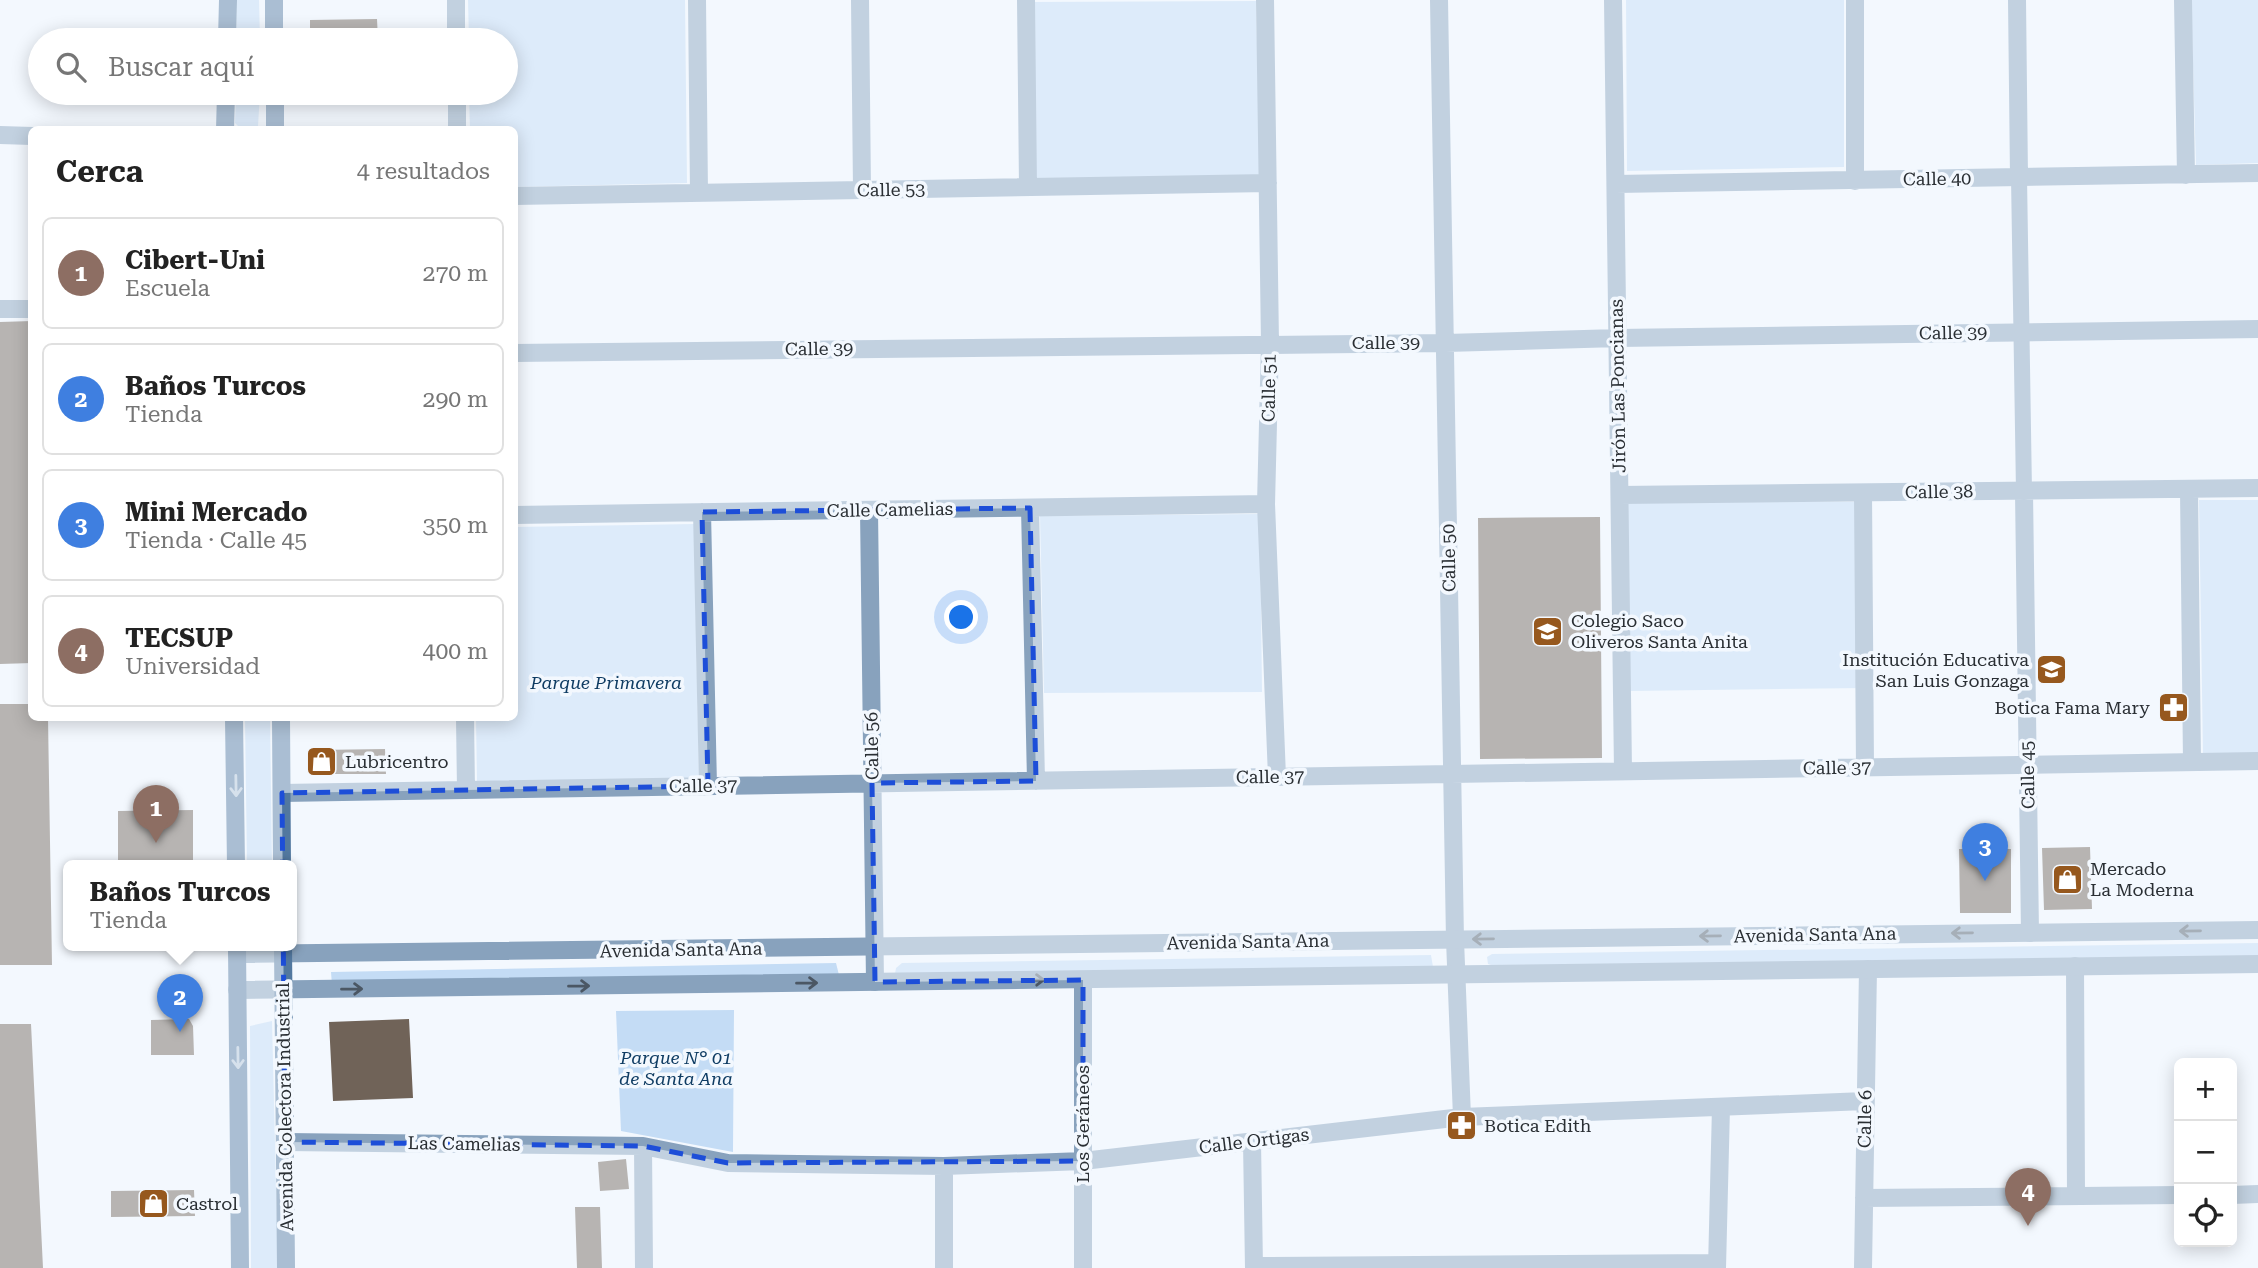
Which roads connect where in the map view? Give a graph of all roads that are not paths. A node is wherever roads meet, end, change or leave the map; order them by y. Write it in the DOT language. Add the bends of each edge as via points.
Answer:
graph roads {
  1 [pos="228,0"];
  2 [pos="274,0"];
  3 [pos="456,0"];
  4 [pos="697,0"];
  5 [pos="860,0"];
  6 [pos="1026,0"];
  7 [pos="1265,0"];
  8 [pos="1439,0"];
  9 [pos="1613,0"];
  10 [pos="1855,0"];
  11 [pos="2017,0"];
  12 [pos="2183,0"];
  13 [pos="227,28"];
  14 [pos="274,28"];
  15 [pos="456,28"];
  16 [pos="226,105"];
  17 [pos="275,105"];
  18 [pos="457,105"];
  19 [pos="225,126"];
  20 [pos="275,126"];
  21 [pos="457,126"];
  22 [pos="0,135"];
  23 [pos="28,136"];
  24 [pos="2258,173"];
  25 [pos="2186,175"];
  26 [pos="2019,177"];
  27 [pos="1855,181"];
  28 [pos="1268,183"];
  29 [pos="1616,184"];
  30 [pos="1028,187"];
  31 [pos="862,190"];
  32 [pos="699,193"];
  33 [pos="518,196"];
  34 [pos="0,309"];
  35 [pos="28,309"];
  36 [pos="2258,329"];
  37 [pos="2022,332"];
  38 [pos="1618,338"];
  39 [pos="1270,343"];
  40 [pos="1446,343"];
  41 [pos="518,353"];
  42 [pos="2258,488"];
  43 [pos="2189,489"];
  44 [pos="2024,492"];
  45 [pos="1863,493"];
  46 [pos="1620,495"];
  47 [pos="1266,504"];
  48 [pos="1030,508"];
  49 [pos="870,510"];
  50 [pos="702,512"];
  51 [pos="518,514"];
  52 [pos="234,721"];
  53 [pos="281,721"];
  54 [pos="465,721"];
  55 [pos="2258,761"];
  56 [pos="2192,762"];
  57 [pos="2028,764"];
  58 [pos="1865,767"];
  59 [pos="1623,771"];
  60 [pos="1452,774"];
  61 [pos="1277,777"];
  62 [pos="1036,781"];
  63 [pos="872,783"];
  64 [pos="708,786"];
  65 [pos="466,790"];
  66 [pos="282,793"];
  67 [pos="236,860"];
  68 [pos="282,860"];
  69 [pos="2258,930"];
  70 [pos="2031,933"];
  71 [pos="1455,940"];
  72 [pos="874,947"];
  73 [pos="297,950"];
  74 [pos="237,951"];
  75 [pos="283,951"];
  76 [pos="2258,964"];
  77 [pos="2075,966"];
  78 [pos="1868,969"];
  79 [pos="1456,974"];
  80 [pos="1083,980"];
  81 [pos="875,982"];
  82 [pos="284,989"];
  83 [pos="237,990"];
  84 [pos="1865,1101"];
  85 [pos="1721,1107"];
  86 [pos="1462,1116"];
  87 [pos="1252,1141"];
  88 [pos="285,1142"];
  89 [pos="643,1146"];
  90 [pos="1083,1161"];
  91 [pos="944,1166"];
  92 [pos="2258,1194"];
  93 [pos="2174,1195"];
  94 [pos="2237,1195"];
  95 [pos="2076,1196"];
  96 [pos="1864,1198"];
  97 [pos="1717,1266"];
  98 [pos="1254,1267"];
  99 [pos="240,1268"];
  100 [pos="286,1268"];
  101 [pos="644,1268"];
  102 [pos="944,1268"];
  103 [pos="1083,1268"];
  104 [pos="1863,1268"];
  1 -- 13 [label="main road"];
  2 -- 14 [label="main road"];
  3 -- 15 [label="street"];
  4 -- 32 [label="street"];
  5 -- 31 [label="street"];
  6 -- 30 [label="street"];
  7 -- 28 [label="street, Calle 51"];
  8 -- 40 [label="street, Calle 50"];
  9 -- 29 [label="street, Jirón Las Poncianas"];
  10 -- 27 [label="street"];
  11 -- 26 [label="street"];
  12 -- 25 [label="street"];
  16 -- 19 [label="main road"];
  17 -- 20 [label="main road"];
  18 -- 21 [label="street"];
  22 -- 23 [label="street"];
  24 -- 25 [label="street, Calle 40"];
  25 -- 26 [label="street, Calle 40"];
  26 -- 27 [label="street, Calle 40"];
  26 -- 37 [label="street"];
  27 -- 29 [label="street, Calle 40"];
  28 -- 30 [label="street, Calle 53"];
  28 -- 39 [label="street, Calle 51"];
  29 -- 38 [label="street, Jirón Las Poncianas"];
  30 -- 31 [label="street, Calle 53"];
  31 -- 32 [label="street, Calle 53"];
  32 -- 33 [label="street, Calle 53"];
  34 -- 35 [label="street"];
  36 -- 37 [label="street, Calle 39"];
  37 -- 38 [label="street, Calle 39"];
  37 -- 44 [label="street"];
  38 -- 40 [label="street, Calle 39"];
  38 -- 46 [label="street, Jirón Las Poncianas"];
  39 -- 40 [label="street, Calle 39"];
  39 -- 41 [label="street, Calle 39"];
  39 -- 47 [label="street, Calle 51"];
  40 -- 60 [label="street, Calle 50"];
  42 -- 43 [label="street, Calle 38"];
  43 -- 44 [label="street, Calle 38"];
  43 -- 56 [label="street"];
  44 -- 45 [label="street, Calle 38"];
  44 -- 57 [label="street, Calle 45"];
  45 -- 46 [label="street, Calle 38"];
  45 -- 58 [label="street"];
  46 -- 59 [label="street, Jirón Las Poncianas"];
  47 -- 48 [label="street, Calle Camelias"];
  47 -- 61 [label="street, Calle 51"];
  48 -- 49 [label="street, Calle Camelias"];
  48 -- 62 [label="street"];
  49 -- 50 [label="street, Calle Camelias"];
  49 -- 63 [label="street, Calle 56"];
  50 -- 51 [label="street, Calle Camelias"];
  50 -- 64 [label="street"];
  52 -- 67 [label="main road, one-way"];
  53 -- 66 [label="main road"];
  54 -- 65 [label="street"];
  55 -- 56 [label="street, Calle 37"];
  56 -- 57 [label="street, Calle 37"];
  57 -- 58 [label="street, Calle 37"];
  57 -- 70 [label="street, Calle 45"];
  58 -- 59 [label="street, Calle 37"];
  59 -- 60 [label="street, Calle 37"];
  60 -- 61 [label="street, Calle 37"];
  60 -- 71 [label="street, Calle 50"];
  61 -- 62 [label="street, Calle 37"];
  62 -- 63 [label="street, Calle 37"];
  63 -- 64 [label="street, Calle 37"];
  63 -- 72 [label="street, Calle 56"];
  64 -- 65 [label="street, Calle 37"];
  65 -- 66 [label="street, Calle 37"];
  66 -- 68 [label="main road"];
  69 -- 70 [label="street, Avenida Santa Ana, one-way"];
  70 -- 71 [label="street, Avenida Santa Ana, one-way"];
  71 -- 72 [label="street, Avenida Santa Ana"];
  71 -- 79 [label="street, Calle 50"];
  72 -- 73 [label="street, Avenida Santa Ana"];
  72 -- 81 [label="street, Calle 56"];
  74 -- 83 [label="main road"];
  75 -- 82 [label="main road, Avenida Colectora Industrial"];
  76 -- 77 [label="street, Avenida Santa Ana"];
  77 -- 78 [label="street, Avenida Santa Ana"];
  77 -- 95 [label="street"];
  78 -- 79 [label="street, Avenida Santa Ana"];
  78 -- 84 [label="street, Calle 6"];
  79 -- 80 [label="street, Avenida Santa Ana"];
  79 -- 86 [label="street, Calle 50"];
  81 -- 80 [label="street, Avenida Santa Ana, one-way"];
  80 -- 90 [label="street, Los Geráneos"];
  82 -- 81 [label="street, Avenida Santa Ana, one-way"];
  82 -- 83 [label="street, Avenida Santa Ana"];
  82 -- 88 [label="main road, Avenida Colectora Industrial"];
  83 -- 99 [label="main road, one-way"];
  84 -- 85 [label="street, Calle Ortigas"];
  84 -- 96 [label="street, Calle 6"];
  85 -- 86 [label="street, Calle Ortigas"];
  85 -- 97 [label="street"];
  86 -- 87 [label="street, Calle Ortigas"];
  87 -- 90 [label="street, Calle Ortigas"];
  87 -- 98 [label="street"];
  88 -- 89 [label="street, Las Camelias"];
  88 -- 100 [label="main road, Avenida Colectora Industrial"];
  89 -- 91 [label="street, Calle Ortigas" via="728,1163"];
  89 -- 101 [label="street"];
  90 -- 91 [label="street, Calle Ortigas"];
  90 -- 103 [label="street, Los Geráneos"];
  91 -- 102 [label="street"];
  92 -- 94 [label="street"];
  93 -- 95 [label="street"];
  95 -- 96 [label="street"];
  96 -- 104 [label="street, Calle 6"];
  97 -- 98 [label="street"];
}
